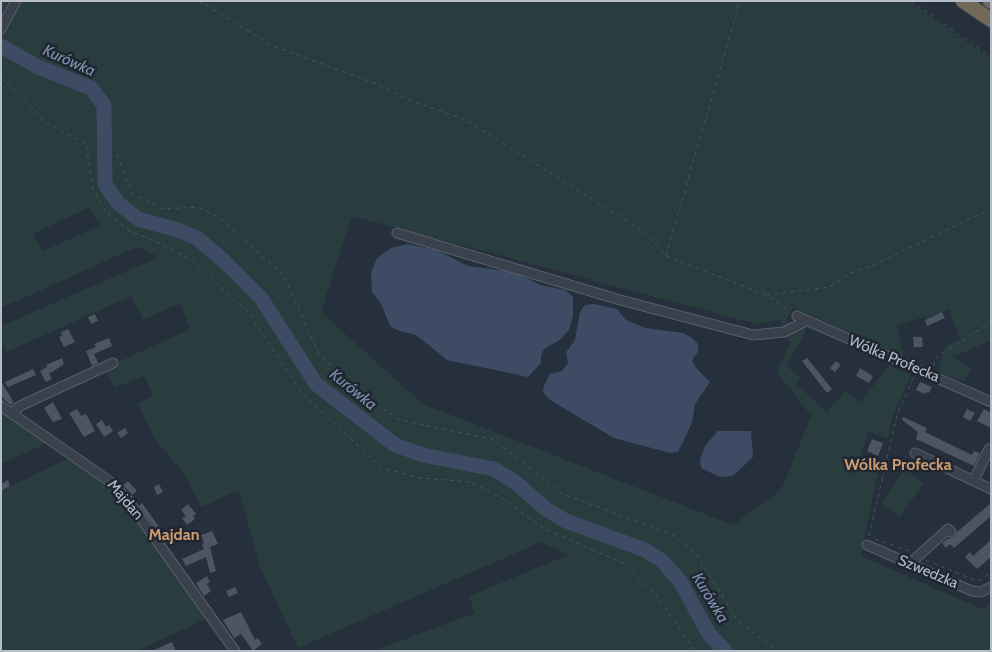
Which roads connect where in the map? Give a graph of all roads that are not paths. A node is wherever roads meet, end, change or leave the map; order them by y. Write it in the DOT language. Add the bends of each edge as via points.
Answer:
graph roads {
  1 [pos="16,1"];
  2 [pos="963,1"];
  3 [pos="991,20"];
  4 [pos="1,29"];
  5 [pos="397,233"];
  6 [pos="797,316"];
  7 [pos="806,321"];
  8 [pos="112,363"];
  9 [pos="991,402"];
  10 [pos="1,406"];
  11 [pos="12,413"];
  12 [pos="991,450"];
  13 [pos="915,453"];
  14 [pos="974,480"];
  15 [pos="991,489"];
  16 [pos="951,532"];
  17 [pos="866,545"];
  18 [pos="911,565"];
  19 [pos="991,587"];
  20 [pos="235,651"];
  1 -- 4 [label="street"];
  2 -- 3 [label="highway"];
  5 -- 7 [label="street" via="620,300 753,335 784,332"];
  6 -- 7 [label="street, Wólka Profecka"];
  7 -- 9 [label="street, Wólka Profecka"];
  8 -- 11 [label="street" via="20,406"];
  10 -- 11 [label="street, Majdan"];
  11 -- 20 [label="street, Majdan" via="112,483 127,499"];
  12 -- 14 [label="street"];
  13 -- 14 [label="street"];
  14 -- 15 [label="street"];
  16 -- 18 [label="street" via="948,530"];
  17 -- 18 [label="street, Szwedzka"];
  18 -- 19 [label="street, Szwedzka" via="972,591 981,592"];
}
